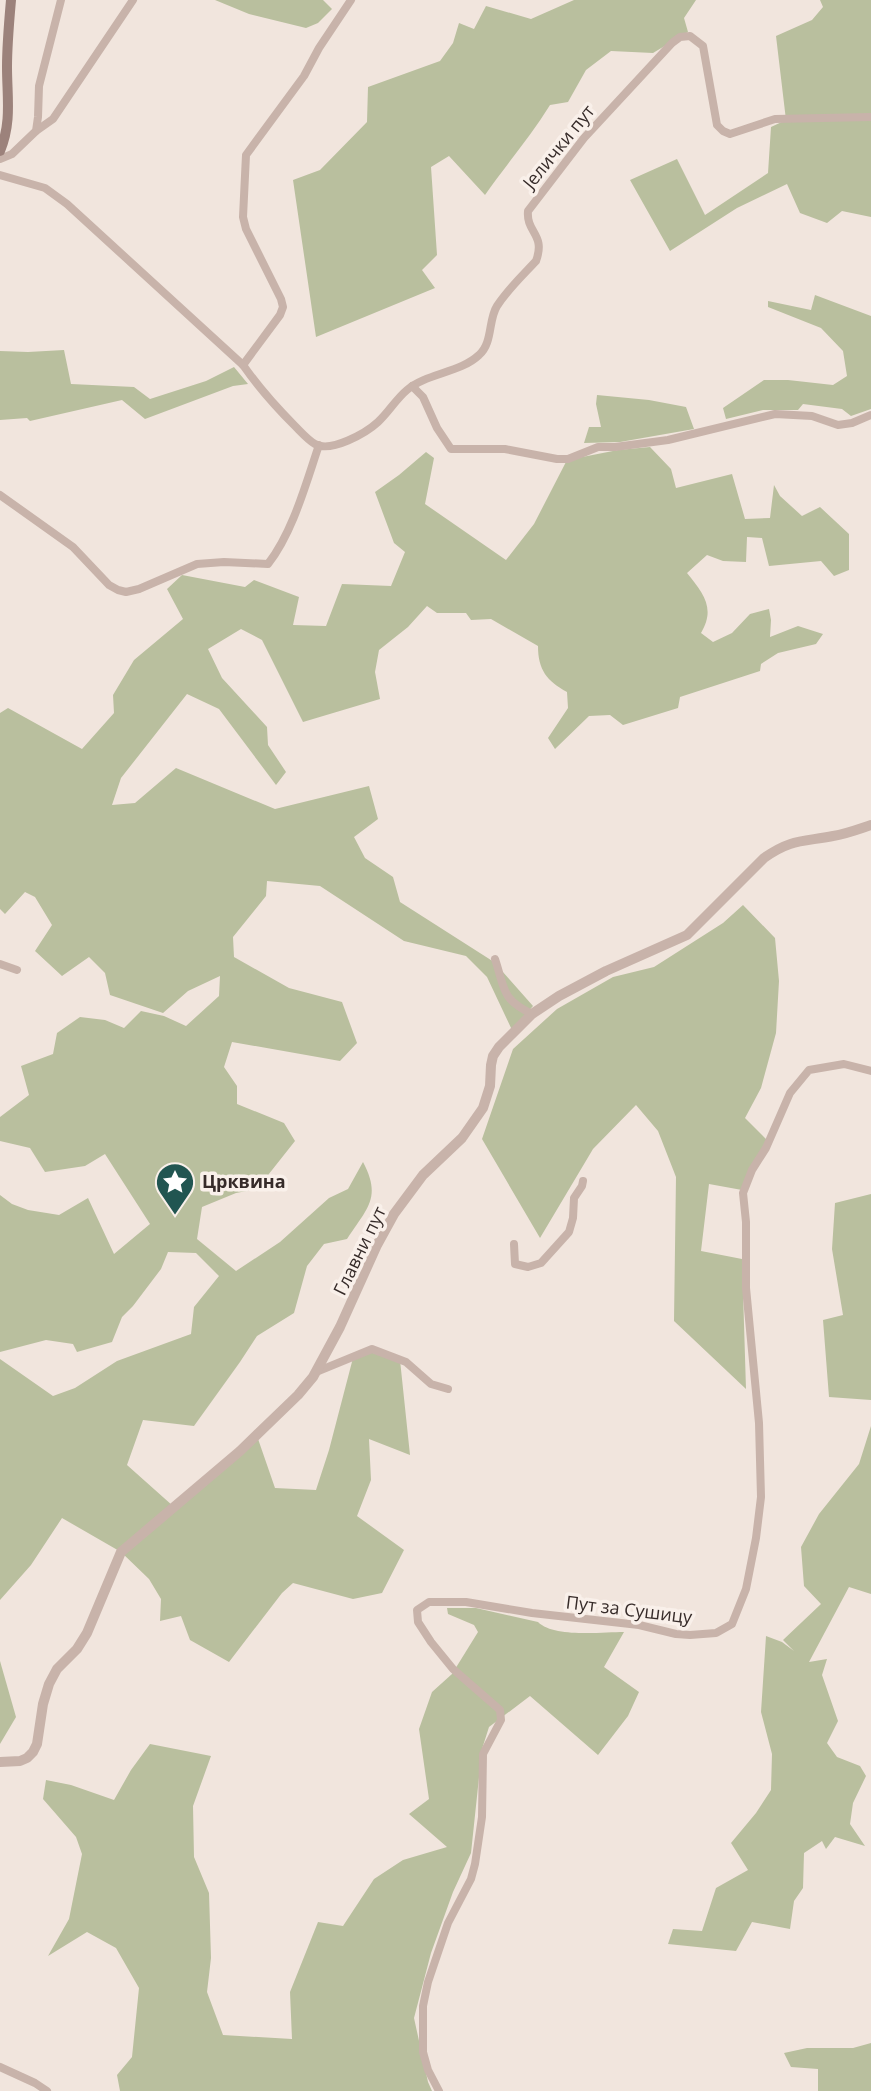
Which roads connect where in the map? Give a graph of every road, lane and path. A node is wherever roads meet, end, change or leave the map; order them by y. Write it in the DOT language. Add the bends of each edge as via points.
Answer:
graph roads {
  1 [pos="10,0"];
  2 [pos="61,0"];
  3 [pos="133,0"];
  4 [pos="351,0"];
  5 [pos="871,117"];
  6 [pos="36,131"];
  7 [pos="0,150"];
  8 [pos="0,159"];
  9 [pos="0,175"];
  10 [pos="243,365"];
  11 [pos="412,386"];
  12 [pos="871,415"];
  13 [pos="319,445"];
  14 [pos="0,495"];
  15 [pos="871,825"];
  16 [pos="495,959"];
  17 [pos="0,964"];
  18 [pos="17,970"];
  19 [pos="532,1014"];
  20 [pos="871,1071"];
  21 [pos="583,1181"];
  22 [pos="514,1244"];
  23 [pos="316,1372"];
  24 [pos="449,1388"];
  25 [pos="0,1762"];
  26 [pos="0,2067"];
  27 [pos="47,2091"];
  28 [pos="439,2091"];
  1 -- 7 [label="main road" via="8,119"];
  2 -- 6 [label="street" via="39,86"];
  3 -- 6 [label="street" via="53,119"];
  4 -- 10 [label="street" via="304,76 246,155 243,217 283,307"];
  5 -- 11 [label="street, Јелички пут" via="775,119 730,134 718,125 703,46 690,36 680,37 584,138 528,211 527,221 538,237 538,256 495,308 480,355"];
  6 -- 8 [label="street" via="12,155"];
  9 -- 10 [label="street" via="45,187 67,204"];
  10 -- 13 [label="street" via="264,395"];
  11 -- 12 [label="street" via="423,397 451,449 505,449 557,459 598,447 668,440 775,414 811,416 838,425"];
  11 -- 13 [label="street, Јелички пут" via="367,430 338,444"];
  13 -- 14 [label="street" via="278,551 268,564 197,564 126,592 109,585 73,547"];
  15 -- 19 [label="street, Главни пут" via="784,845 764,858 687,935 606,971"];
  16 -- 19 [label="street" via="505,995"];
  17 -- 18 [label="street"];
  19 -- 23 [label="street, Главни пут" via="493,1056 488,1097 471,1126 422,1175 389,1223"];
  20 -- 28 [label="street, Пут за Сушицу" via="844,1064 809,1070 790,1093 743,1193 761,1497 746,1589 732,1623 716,1633 690,1635 466,1602 429,1602 417,1610 418,1622 430,1642 500,1710 501,1720 483,1754 482,1825 475,1864 448,1923 423,2006 424,2052"];
  21 -- 22 [label="street" via="574,1198 569,1232 541,1262 515,1264"];
  23 -- 24 [label="street" via="372,1349 406,1362 431,1384"];
  23 -- 25 [label="street, Главни пут" via="257,1436 121,1552 87,1633 49,1684 33,1752 20,1761"];
  26 -- 27 [label="street"];
}
